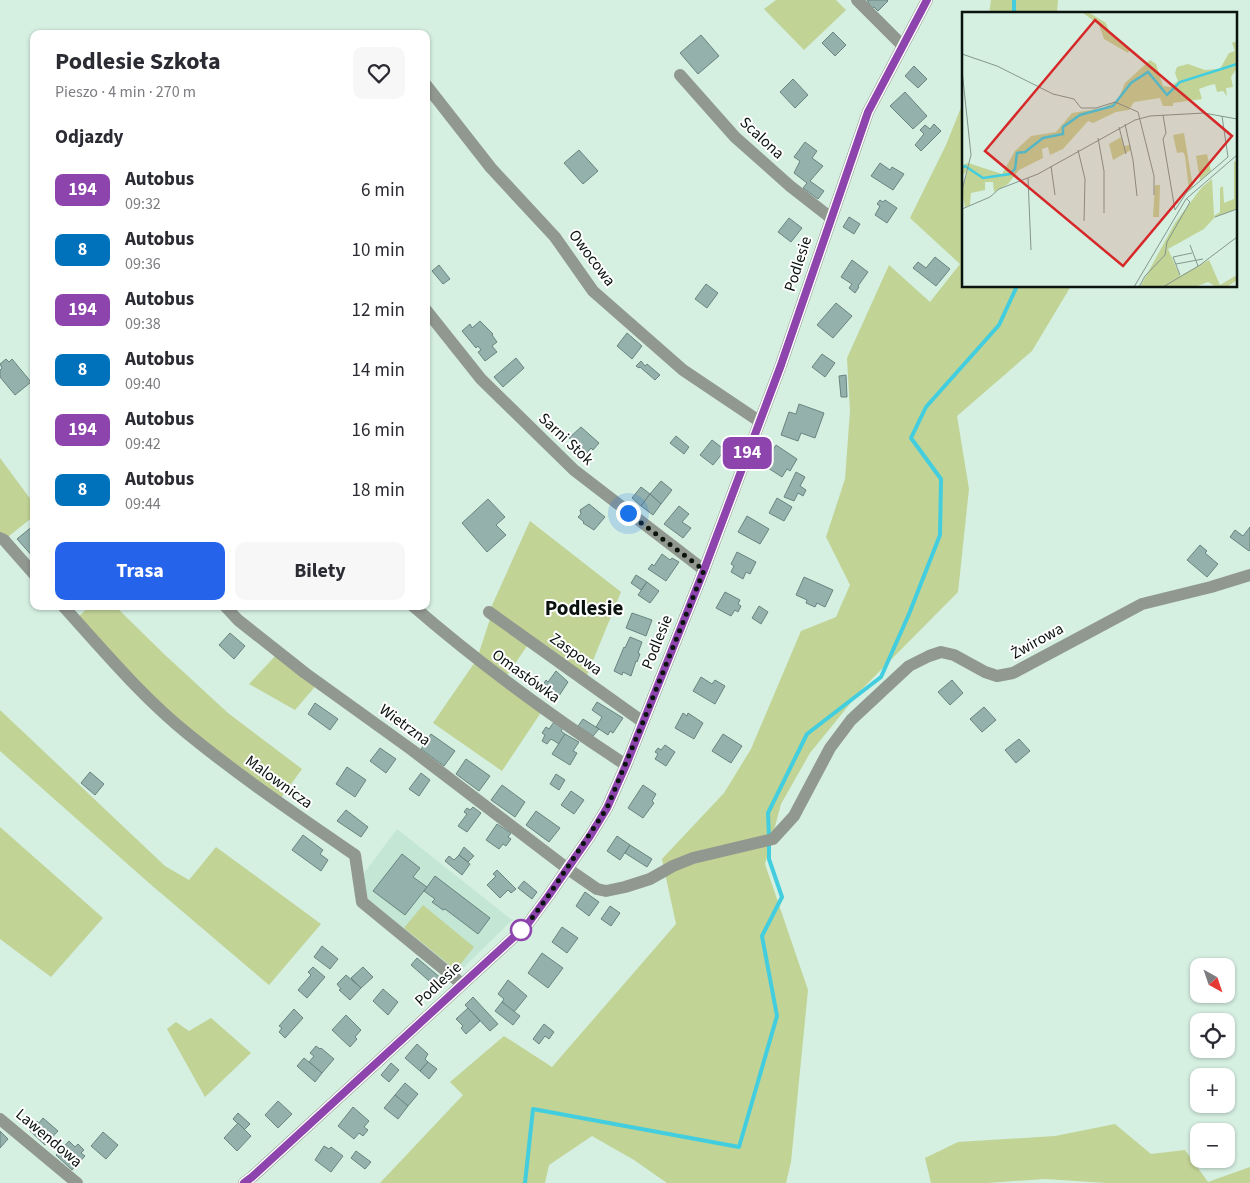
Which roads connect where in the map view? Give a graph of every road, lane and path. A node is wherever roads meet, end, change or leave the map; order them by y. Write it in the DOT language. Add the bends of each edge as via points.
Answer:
graph roads {
  1 [pos="857,0"];
  2 [pos="927,0"];
  3 [pos="902,46"];
  4 [pos="680,75"];
  5 [pos="430,90"];
  6 [pos="831,218"];
  7 [pos="430,315"];
  8 [pos="760,421"];
  9 [pos="0,538"];
  10 [pos="30,570"];
  11 [pos="704,570"];
  12 [pos="1250,574"];
  13 [pos="67,610"];
  14 [pos="229,610"];
  15 [pos="418,610"];
  16 [pos="489,612"];
  17 [pos="643,722"];
  18 [pos="626,765"];
  19 [pos="768,841"];
  20 [pos="568,869"];
  21 [pos="462,984"];
  22 [pos="0,1119"];
  23 [pos="77,1183"];
  24 [pos="244,1183"];
  1 -- 3 [label="street"];
  2 -- 3 [label="street, Podlesie"];
  3 -- 6 [label="street, Podlesie" via="868,112"];
  4 -- 6 [label="street, Scalona" via="735,137"];
  5 -- 8 [label="street, Owocowa" via="491,168 555,237 593,292 684,370"];
  6 -- 8 [label="street, Podlesie"];
  7 -- 11 [label="street, Sarni Stok" via="481,379 574,470"];
  8 -- 11 [label="street, Podlesie"];
  9 -- 10 [label="street"];
  11 -- 17 [label="street, Podlesie"];
  12 -- 19 [label="street, Żwirowa" via="1142,604 1013,673 997,676 941,652 909,666 851,720 830,748 794,816"];
  13 -- 21 [label="street, Malownicza" via="125,675 187,733 258,788 355,855 362,902"];
  14 -- 20 [label="street, Wietrzna" via="306,673"];
  15 -- 18 [label="street, Omastówka" via="488,669"];
  16 -- 17 [label="street, Zaspowa"];
  17 -- 18 [label="street, Podlesie"];
  18 -- 20 [label="street, Podlesie" via="607,808"];
  19 -- 20 [label="street, Wietrzna" via="693,858 650,879 606,891 597,889"];
  20 -- 21 [label="street, Podlesie" via="527,925"];
  21 -- 24 [label="street, Podlesie"];
  22 -- 23 [label="street, Lawendowa"];
}
